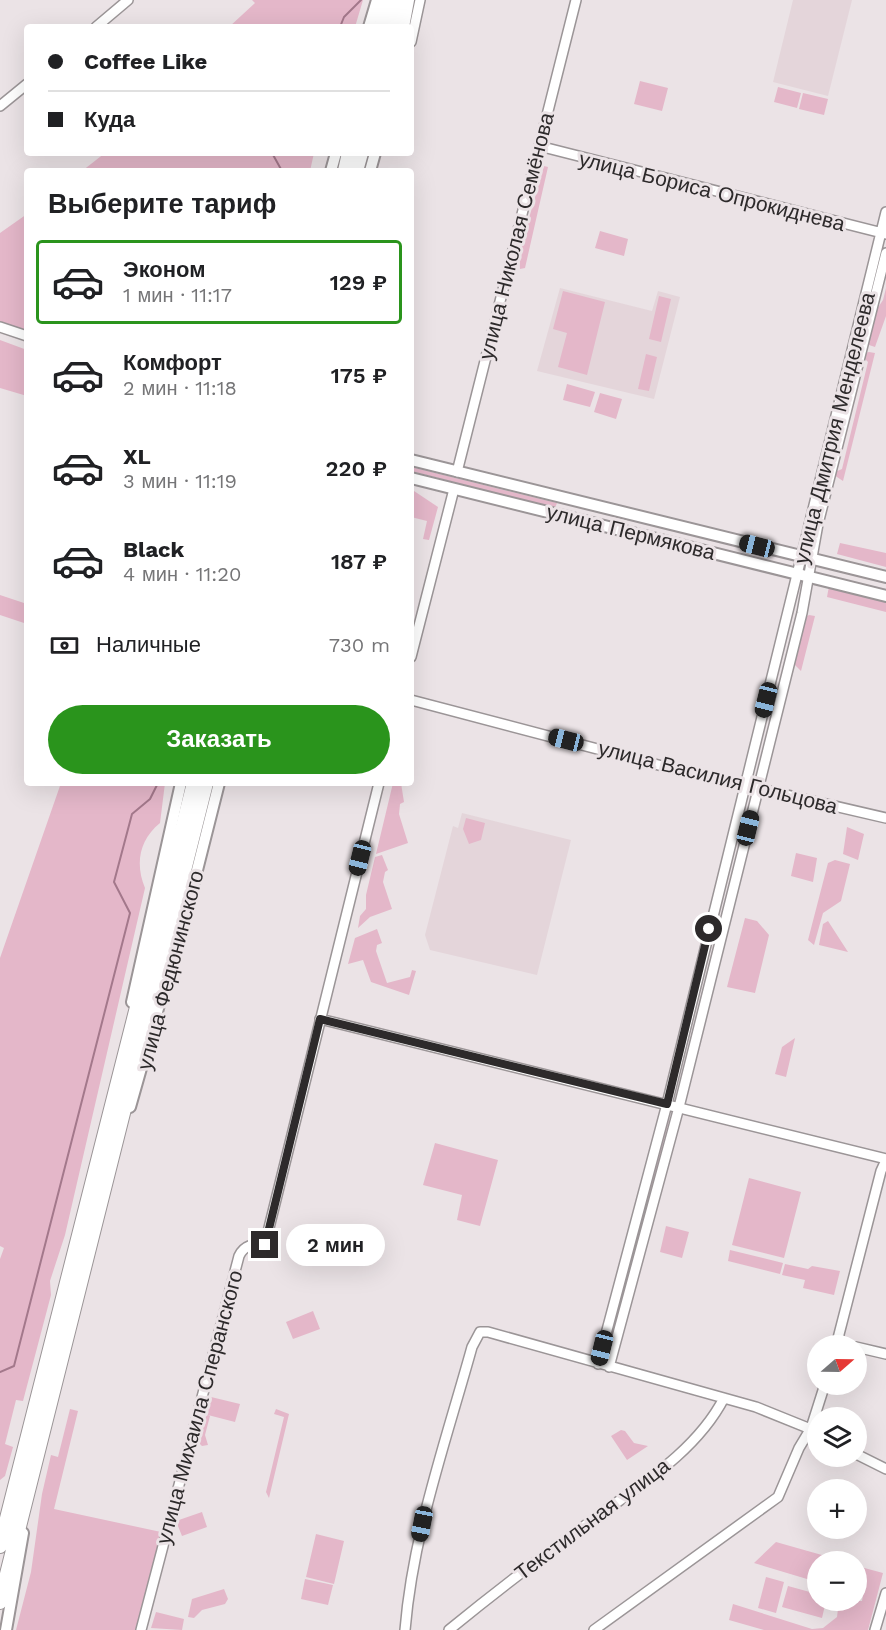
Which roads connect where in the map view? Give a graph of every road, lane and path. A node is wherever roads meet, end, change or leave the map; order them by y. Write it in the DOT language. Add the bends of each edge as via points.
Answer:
graph roads {
  1 [pos="128,0"];
  2 [pos="377,0"];
  3 [pos="388,0"];
  4 [pos="399,0"];
  5 [pos="410,0"];
  6 [pos="420,0"];
  7 [pos="576,0"];
  8 [pos="100,24"];
  9 [pos="370,24"];
  10 [pos="382,24"];
  11 [pos="393,24"];
  12 [pos="405,24"];
  13 [pos="414,28"];
  14 [pos="24,86"];
  15 [pos="0,106"];
  16 [pos="539,146"];
  17 [pos="886,212"];
  18 [pos="883,234"];
  19 [pos="886,253"];
  20 [pos="0,327"];
  21 [pos="24,335"];
  22 [pos="414,461"];
  23 [pos="458,472"];
  24 [pos="414,479"];
  25 [pos="454,489"];
  26 [pos="808,559"];
  27 [pos="804,576"];
  28 [pos="886,577"];
  29 [pos="886,596"];
  30 [pos="414,645"];
  31 [pos="414,701"];
  32 [pos="744,784"];
  33 [pos="180,786"];
  34 [pos="193,786"];
  35 [pos="205,786"];
  36 [pos="218,786"];
  37 [pos="378,786"];
  38 [pos="759,787"];
  39 [pos="886,818"];
  40 [pos="320,1019"];
  41 [pos="667,1104"];
  42 [pos="679,1107"];
  43 [pos="99,1154"];
  44 [pos="114,1155"];
  45 [pos="886,1159"];
  46 [pos="838,1335"];
  47 [pos="867,1350"];
  48 [pos="886,1354"];
  49 [pos="598,1364"];
  50 [pos="609,1367"];
  51 [pos="724,1398"];
  52 [pos="807,1428"];
  53 [pos="807,1438"];
  54 [pos="867,1460"];
  55 [pos="886,1469"];
  56 [pos="16,1479"];
  57 [pos="31,1482"];
  58 [pos="0,1523"];
  59 [pos="0,1546"];
  60 [pos="886,1593"];
  61 [pos="0,1602"];
  62 [pos="6,1630"];
  63 [pos="141,1630"];
  64 [pos="405,1630"];
  65 [pos="449,1630"];
  66 [pos="594,1630"];
  67 [pos="875,1630"];
  1 -- 8 [label="street"];
  2 -- 9 [label="main road"];
  3 -- 10 [label="highway"];
  4 -- 11 [label="highway"];
  5 -- 12 [label="main road"];
  6 -- 13 [label="street"];
  7 -- 16 [label="street, улица Николая Семёнова"];
  14 -- 15 [label="street"];
  16 -- 18 [label="street, улица Бориса Опрокиднева"];
  16 -- 23 [label="street, улица Николая Семёнова"];
  17 -- 18 [label="street, улица Дмитрия Менделеева"];
  18 -- 26 [label="street, улица Дмитрия Менделеева"];
  19 -- 26 [label="street, улица Дмитрия Менделеева"];
  20 -- 21 [label="street"];
  22 -- 23 [label="main road, улица Пермякова"];
  23 -- 26 [label="main road, улица Пермякова"];
  24 -- 25 [label="main road, улица Пермякова"];
  25 -- 27 [label="main road, улица Пермякова"];
  25 -- 30 [label="street"];
  26 -- 27 [label="street, улица Дмитрия Менделеева"];
  26 -- 28 [label="main road, улица Пермякова"];
  27 -- 29 [label="main road, улица Пермякова"];
  27 -- 32 [label="street"];
  27 -- 38 [label="street"];
  31 -- 32 [label="street, улица Василия Гольцова"];
  32 -- 38 [label="street, улица Василия Гольцова"];
  32 -- 41 [label="street"];
  33 -- 43 [label="main road, улица Федюнинского"];
  34 -- 43 [label="highway, улица Федюнинского"];
  35 -- 44 [label="highway, улица Федюнинского"];
  36 -- 44 [label="main road, улица Федюнинского" via="138,1083"];
  37 -- 40 [label="street, улица Михаила Сперанского"];
  38 -- 39 [label="street, улица Василия Гольцова"];
  38 -- 42 [label="street"];
  40 -- 41 [label="street"];
  40 -- 63 [label="street, улица Михаила Сперанского" via="265,1245 248,1246 239,1256"];
  41 -- 42 [label="street"];
  41 -- 49 [label="street"];
  42 -- 45 [label="street"];
  42 -- 50 [label="street"];
  43 -- 56 [label="highway, улица Федюнинского"];
  44 -- 57 [label="highway, улица Федюнинского"];
  45 -- 46 [label="street"];
  47 -- 48 [label="street"];
  49 -- 50 [label="street"];
  49 -- 64 [label="street" via="480,1332 472,1347 422,1524"];
  50 -- 51 [label="street"];
  51 -- 52 [label="street"];
  51 -- 65 [label="street, Текстильная улица" via="684,1450"];
  53 -- 66 [label="street" via="778,1497"];
  54 -- 55 [label="street"];
  56 -- 58 [label="main road, улица Федюнинского"];
  56 -- 59 [label="highway, улица Федюнинского"];
  57 -- 61 [label="highway, улица Федюнинского"];
  57 -- 62 [label="main road, улица Федюнинского"];
  60 -- 67 [label="street"];
}
